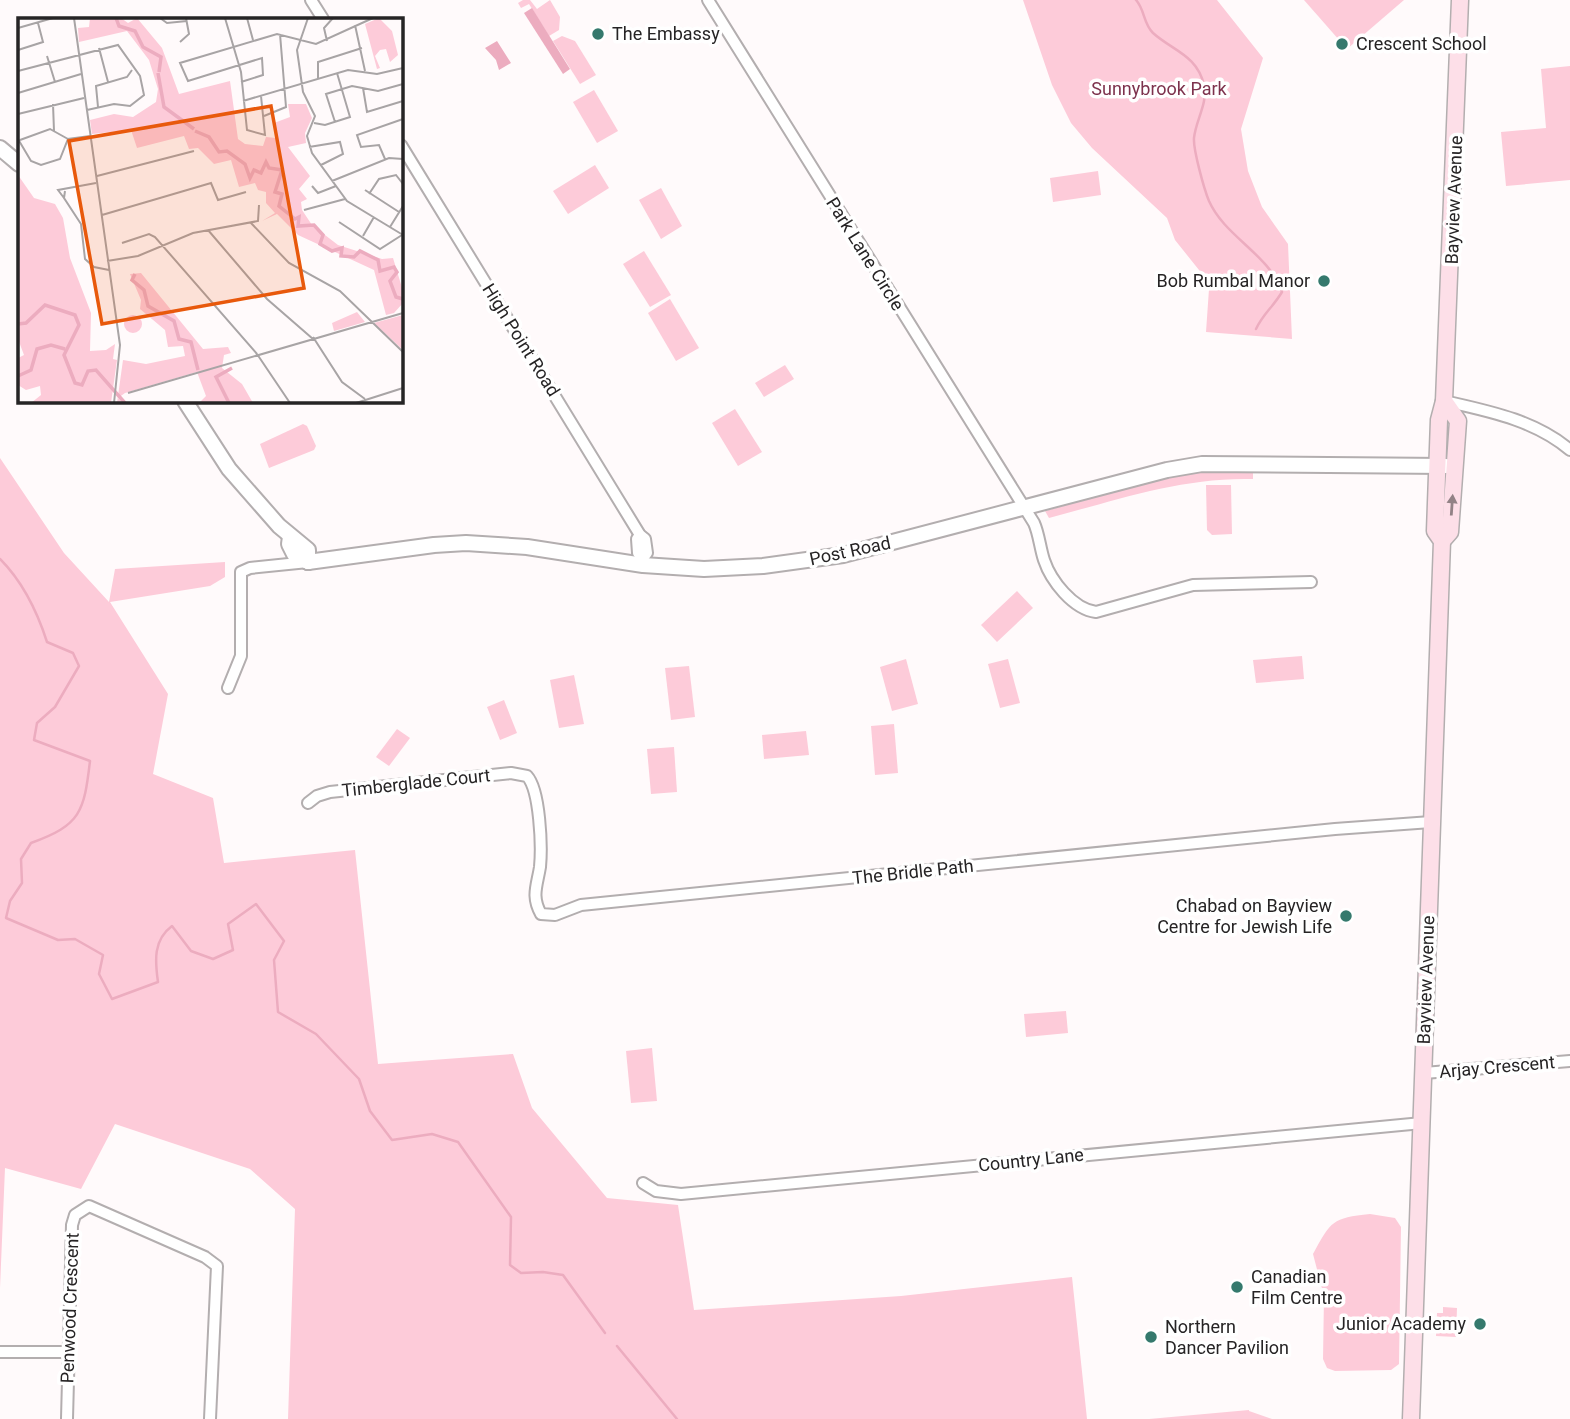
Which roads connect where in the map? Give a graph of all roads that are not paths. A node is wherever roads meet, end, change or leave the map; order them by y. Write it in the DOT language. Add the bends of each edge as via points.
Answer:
graph roads {
  1 [pos="311,0"];
  2 [pos="708,0"];
  3 [pos="1460,0"];
  4 [pos="322,18"];
  5 [pos="402,147"];
  6 [pos="0,148"];
  7 [pos="18,163"];
  8 [pos="1444,401"];
  9 [pos="187,402"];
  10 [pos="1570,450"];
  11 [pos="1446,466"];
  12 [pos="1023,508"];
  13 [pos="643,561"];
  14 [pos="308,562"];
  15 [pos="1311,582"];
  16 [pos="228,688"];
  17 [pos="527,776"];
  18 [pos="308,803"];
  19 [pos="1431,822"];
  20 [pos="1570,1061"];
  21 [pos="1423,1073"];
  22 [pos="1422,1123"];
  23 [pos="643,1183"];
  24 [pos="0,1352"];
  25 [pos="68,1352"];
  26 [pos="67,1419"];
  27 [pos="210,1419"];
  28 [pos="1411,1419"];
  1 -- 4 [label="street"];
  2 -- 12 [label="street, Park Lane Circle"];
  3 -- 8 [label="main road, Bayview Avenue"];
  5 -- 13 [label="street, High Point Road" via="645,539"];
  6 -- 7 [label="street"];
  8 -- 10 [label="street" via="1503,415 1554,437"];
  8 -- 11 [label="main road, Bayview Avenue" via="1439,420"];
  9 -- 14 [label="street" via="229,469 290,537 294,554"];
  11 -- 12 [label="street, Post Road" via="1202,464"];
  11 -- 19 [label="main road, Bayview Avenue" via="1435,531 1442,541"];
  12 -- 13 [label="street, Post Road" via="843,555 704,569"];
  12 -- 15 [label="street, Park Lane Circle" via="1035,526 1055,582 1086,611 1215,582"];
  13 -- 14 [label="street, Post Road" via="466,543"];
  14 -- 16 [label="street, Post Road" via="241,572 241,656"];
  17 -- 18 [label="street, Timberglade Court" via="512,773 330,792"];
  17 -- 19 [label="street, The Bridle Path" via="534,787 540,840 534,902 541,914 555,915 581,905"];
  19 -- 21 [label="main road, Bayview Avenue"];
  20 -- 21 [label="street, Arjay Crescent"];
  21 -- 22 [label="main road, Bayview Avenue"];
  22 -- 23 [label="street, Country Lane" via="681,1194 656,1191"];
  22 -- 28 [label="main road, Bayview Avenue"];
  24 -- 25 [label="street"];
  25 -- 26 [label="street, Penwood Crescent"];
  25 -- 27 [label="street, Penwood Crescent" via="72,1225 75,1215 89,1206 217,1266"];
}
